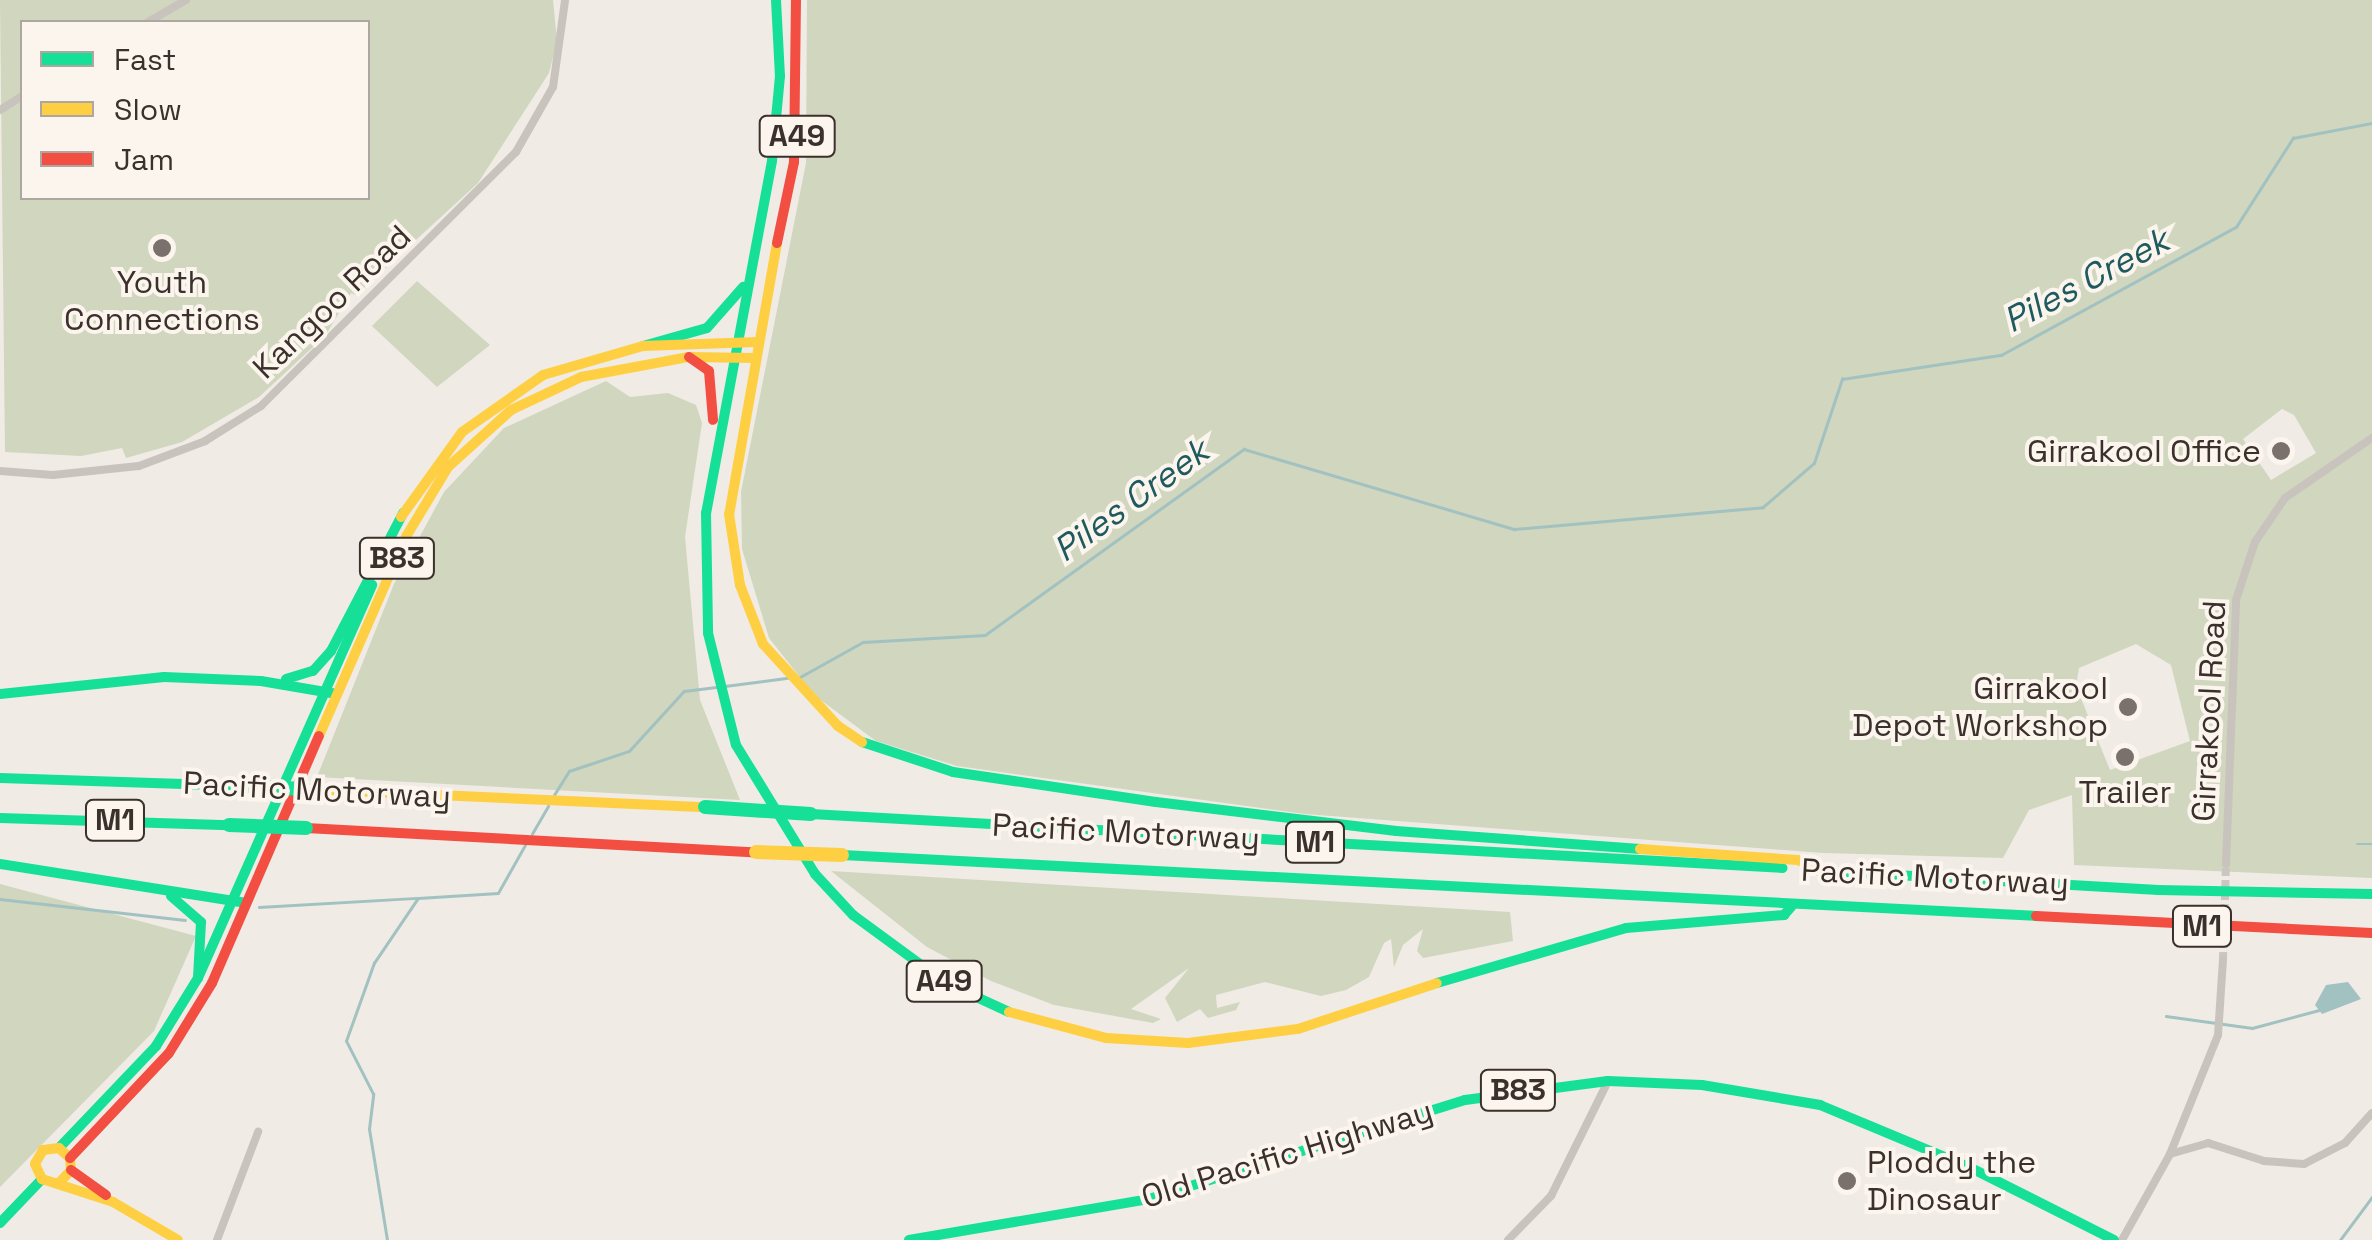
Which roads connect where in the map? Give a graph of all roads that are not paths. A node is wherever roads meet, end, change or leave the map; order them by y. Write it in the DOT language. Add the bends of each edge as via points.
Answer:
graph roads {
  1 [pos="186,0"];
  2 [pos="565,0"];
  3 [pos="776,0"];
  4 [pos="796,0"];
  5 [pos="151,20"];
  6 [pos="751,268"];
  7 [pos="758,342"];
  8 [pos="644,346"];
  9 [pos="734,347"];
  10 [pos="690,358"];
  11 [pos="754,358"];
  12 [pos="2372,438"];
  13 [pos="714,451"];
  14 [pos="0,470"];
  15 [pos="403,513"];
  16 [pos="261,681"];
  17 [pos="332,692"];
  18 [pos="0,694"];
  19 [pos="0,778"];
  20 [pos="0,818"];
  21 [pos="0,864"];
  22 [pos="2226,864"];
  23 [pos="1818,870"];
  24 [pos="140,887"];
  25 [pos="2372,894"];
  26 [pos="238,902"];
  27 [pos="1792,907"];
  28 [pos="2372,933"];
  29 [pos="2223,960"];
  30 [pos="198,978"];
  31 [pos="1608,1081"];
  32 [pos="2372,1113"];
  33 [pos="258,1132"];
  34 [pos="2170,1154"];
  35 [pos="66,1159"];
  36 [pos="42,1179"];
  37 [pos="60,1182"];
  38 [pos="113,1202"];
  39 [pos="0,1224"];
  40 [pos="178,1240"];
  41 [pos="217,1240"];
  42 [pos="909,1240"];
  43 [pos="1508,1240"];
  44 [pos="2118,1240"];
  1 -- 5 [label="street"];
  2 -- 14 [label="street, Kangoo Road" via="553,87 516,152 270,399 205,440 139,466 70,474"];
  3 -- 6 [label="main road, A49" via="777,127"];
  4 -- 7 [label="main road, A49" via="798,128"];
  6 -- 8 [label="main road" via="721,318 687,336"];
  6 -- 9 [label="main road, A49"];
  7 -- 9 [label="main road, B83"];
  7 -- 11 [label="main road, A49"];
  8 -- 9 [label="main road, B83"];
  8 -- 15 [label="main road, B83" via="559,368 500,401 437,460"];
  9 -- 10 [label="main road, B83"];
  9 -- 11 [label="main road, B83"];
  9 -- 13 [label="main road, A49"];
  10 -- 13 [label="main road" via="709,371"];
  10 -- 17 [label="main road, B83" via="581,377 532,397 470,443 418,514"];
  11 -- 23 [label="main road, A49" via="729,514 740,585 763,644 809,701 873,749 953,772 1356,828 1798,860"];
  12 -- 22 [label="street, Girrakool Road" via="2285,498 2255,542 2236,600"];
  13 -- 27 [label="main road, A49" via="703,542 714,668 756,787 815,874 853,915 970,996 1106,1038 1210,1042 1298,1028 1546,947 1664,923 1784,915"];
  15 -- 16 [label="main road" via="324,661 297,678"];
  15 -- 17 [label="main road, B83"];
  16 -- 17 [label="main road"];
  16 -- 18 [label="main road" via="164,677"];
  17 -- 26 [label="main road, B83"];
  19 -- 23 [label="main road, Pacific Motorway / M1, bridge" via="706,808"];
  20 -- 27 [label="main road, Pacific Motorway / M1, bridge" via="473,836"];
  21 -- 24 [label="main road"];
  23 -- 25 [label="main road, Pacific Motorway / M1" via="2158,890"];
  24 -- 26 [label="main road"];
  24 -- 30 [label="main road" via="177,898 195,912 204,938"];
  26 -- 30 [label="main road, B83"];
  26 -- 35 [label="main road, B83" via="212,983 169,1053"];
  27 -- 28 [label="main road, Pacific Motorway / M1"];
  29 -- 34 [label="street" via="2218,1036"];
  30 -- 35 [label="main road, B83" via="156,1046"];
  31 -- 42 [label="main road, Old Pacific Highway / B83" via="1465,1100 1148,1199"];
  31 -- 43 [label="street" via="1551,1196"];
  31 -- 44 [label="main road, Old Pacific Highway / B83" via="1702,1086 1820,1105"];
  32 -- 34 [label="street" via="2345,1143 2304,1164 2264,1162 2208,1144"];
  33 -- 41 [label="street"];
  34 -- 44 [label="street"];
  35 -- 36 [label="main road, B83" via="38,1156"];
  35 -- 37 [label="main road, B83"];
  35 -- 38 [label="main road"];
  36 -- 37 [label="main road"];
  36 -- 39 [label="main road"];
  37 -- 38 [label="main road"];
  38 -- 40 [label="main road"];
}
